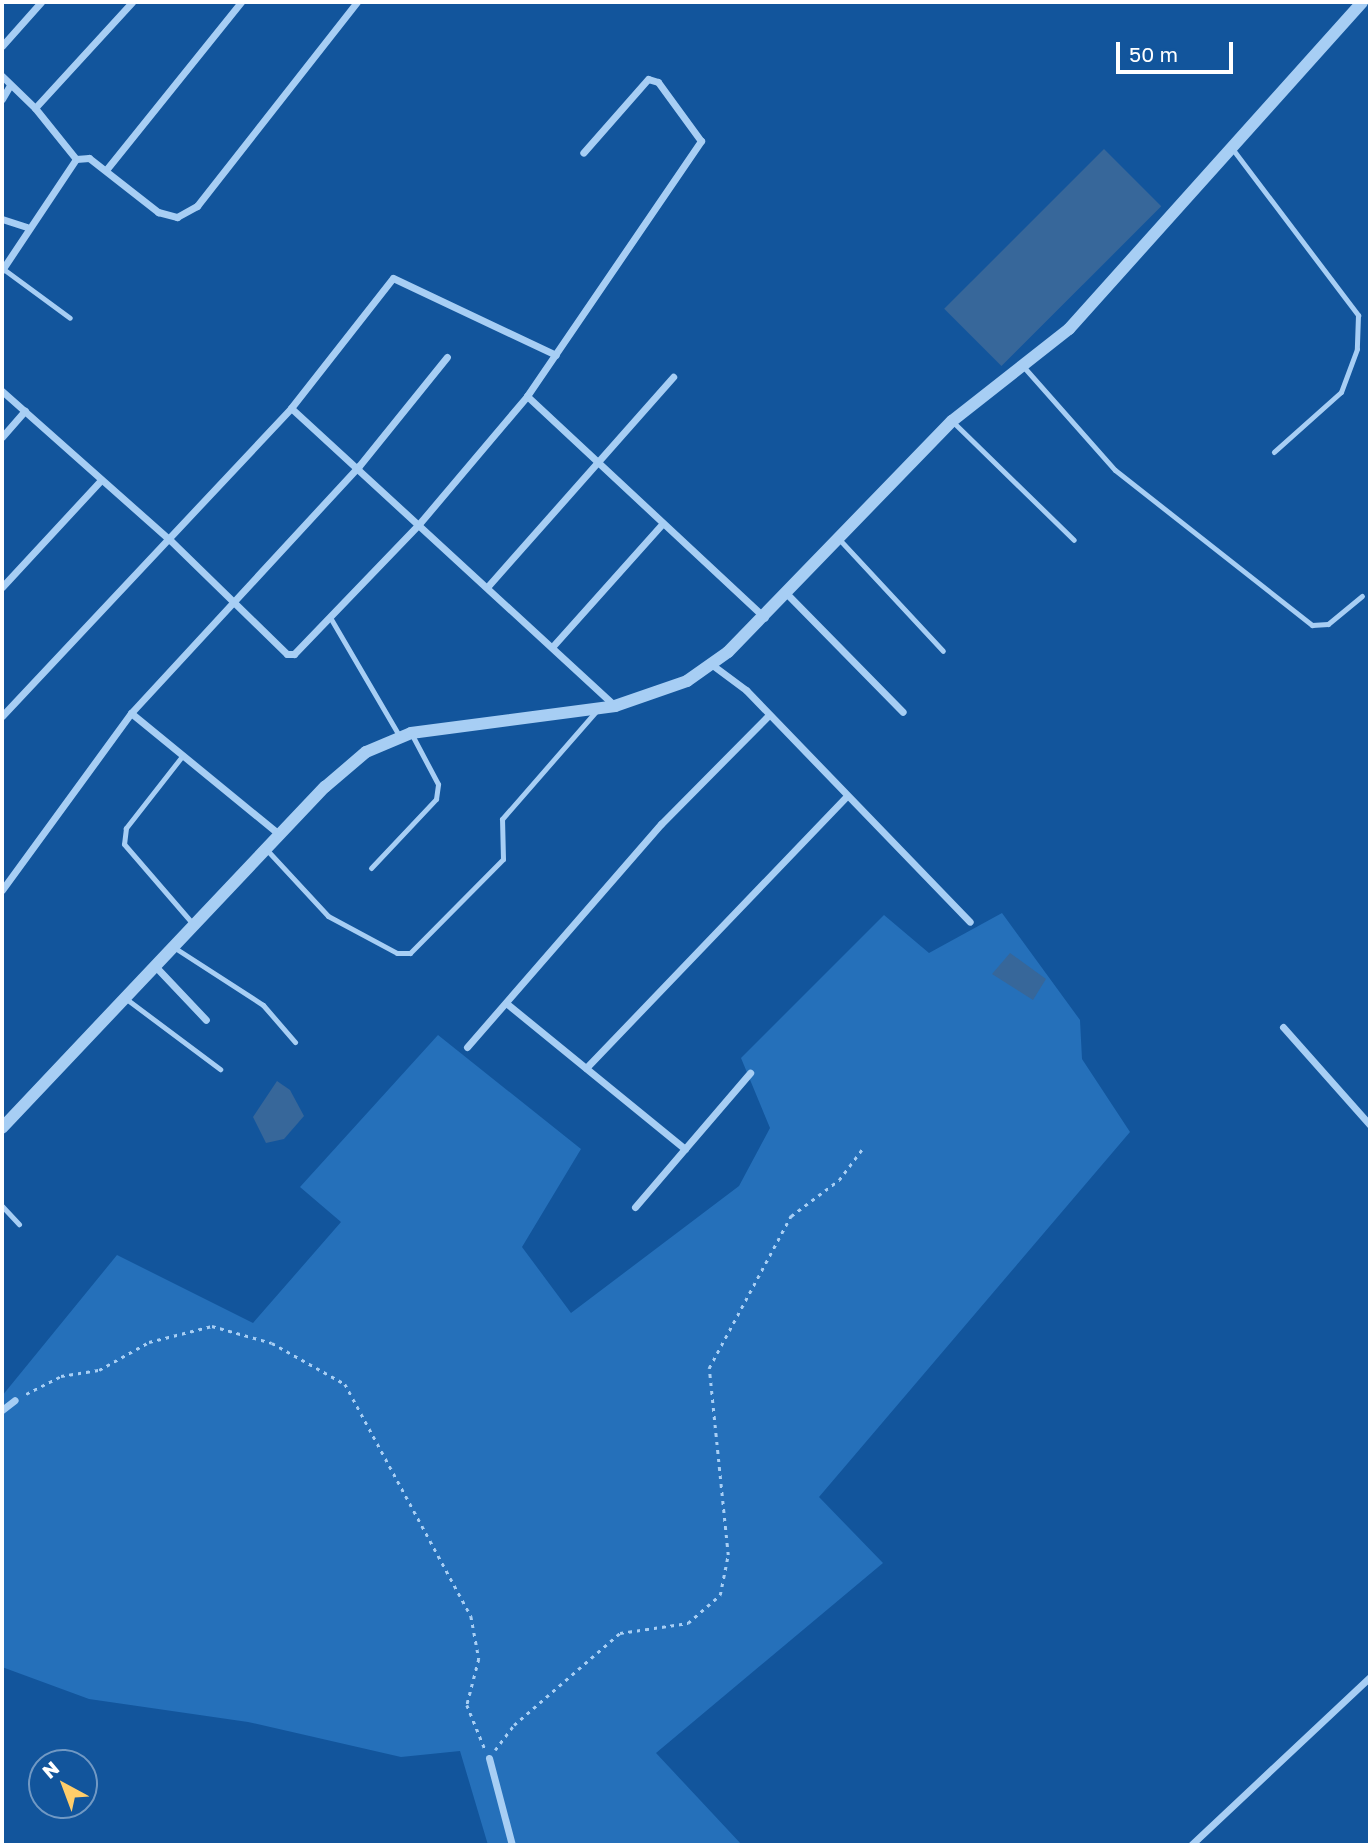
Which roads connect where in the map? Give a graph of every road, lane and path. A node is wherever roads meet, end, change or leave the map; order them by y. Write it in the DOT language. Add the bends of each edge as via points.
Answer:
graph roads {
  1 [pos="41,2"];
  2 [pos="132,2"];
  3 [pos="241,2"];
  4 [pos="357,2"];
  5 [pos="1362,2"];
  6 [pos="2,46"];
  7 [pos="2,76"];
  8 [pos="10,85"];
  9 [pos="2,99"];
  10 [pos="35,108"];
  11 [pos="1234,151"];
  12 [pos="583,153"];
  13 [pos="76,159"];
  14 [pos="106,170"];
  15 [pos="2,219"];
  16 [pos="27,227"];
  17 [pos="2,269"];
  18 [pos="70,318"];
  19 [pos="556,355"];
  20 [pos="447,357"];
  21 [pos="1020,362"];
  22 [pos="673,377"];
  23 [pos="2,391"];
  24 [pos="527,396"];
  25 [pos="291,408"];
  26 [pos="25,411"];
  27 [pos="952,421"];
  28 [pos="2,437"];
  29 [pos="1275,452"];
  30 [pos="594,463"];
  31 [pos="359,466"];
  32 [pos="101,480"];
  33 [pos="419,524"];
  34 [pos="661,525"];
  35 [pos="838,538"];
  36 [pos="170,540"];
  37 [pos="1074,540"];
  38 [pos="489,585"];
  39 [pos="2,587"];
  40 [pos="787,594"];
  41 [pos="1362,596"];
  42 [pos="232,599"];
  43 [pos="331,619"];
  44 [pos="766,619"];
  45 [pos="553,646"];
  46 [pos="943,651"];
  47 [pos="711,664"];
  48 [pos="615,706"];
  49 [pos="599,708"];
  50 [pos="903,712"];
  51 [pos="131,713"];
  52 [pos="769,715"];
  53 [pos="2,716"];
  54 [pos="406,736"];
  55 [pos="185,754"];
  56 [pos="847,796"];
  57 [pos="280,835"];
  58 [pos="266,849"];
  59 [pos="370,868"];
  60 [pos="2,890"];
  61 [pos="970,922"];
  62 [pos="194,925"];
  63 [pos="174,946"];
  64 [pos="155,966"];
  65 [pos="124,997"];
  66 [pos="506,1003"];
  67 [pos="206,1020"];
  68 [pos="1283,1027"];
  69 [pos="295,1042"];
  70 [pos="467,1047"];
  71 [pos="586,1068"];
  72 [pos="220,1069"];
  73 [pos="750,1073"];
  74 [pos="1370,1125"];
  75 [pos="2,1128"];
  76 [pos="863,1148"];
  77 [pos="685,1149"];
  78 [pos="2,1206"];
  79 [pos="635,1208"];
  80 [pos="19,1224"];
  81 [pos="15,1399"];
  82 [pos="2,1410"];
  83 [pos="1370,1677"];
  84 [pos="489,1758"];
  85 [pos="512,1845"];
  86 [pos="1191,1845"];
  1 -- 6 [label="street"];
  2 -- 10 [label="street"];
  3 -- 14 [label="street"];
  4 -- 14 [label="street" via="197,206 177,217 158,212"];
  5 -- 11 [label="street"];
  7 -- 8 [label="street"];
  8 -- 9 [label="street"];
  8 -- 10 [label="street"];
  10 -- 13 [label="street"];
  11 -- 21 [label="street" via="1069,329"];
  11 -- 29 [label="lane" via="1358,315 1357,349 1341,392"];
  12 -- 19 [label="street" via="648,79 658,82 701,141"];
  13 -- 14 [label="street" via="89,158"];
  13 -- 16 [label="street"];
  15 -- 16 [label="street"];
  16 -- 17 [label="street"];
  17 -- 18 [label="lane"];
  19 -- 24 [label="street"];
  19 -- 25 [label="street" via="393,278"];
  20 -- 31 [label="street"];
  21 -- 27 [label="street"];
  21 -- 41 [label="lane" via="1115,470 1312,625 1328,624"];
  22 -- 30 [label="street"];
  23 -- 26 [label="street"];
  24 -- 30 [label="street"];
  24 -- 33 [label="street"];
  25 -- 31 [label="street"];
  25 -- 36 [label="street"];
  26 -- 28 [label="street"];
  26 -- 32 [label="street"];
  27 -- 35 [label="street"];
  27 -- 37 [label="lane"];
  30 -- 34 [label="street"];
  30 -- 38 [label="street"];
  31 -- 33 [label="street"];
  31 -- 42 [label="street"];
  32 -- 36 [label="street"];
  32 -- 39 [label="street"];
  33 -- 38 [label="street"];
  33 -- 43 [label="street"];
  34 -- 44 [label="street"];
  34 -- 45 [label="street"];
  35 -- 40 [label="street"];
  35 -- 46 [label="lane"];
  36 -- 42 [label="street"];
  36 -- 53 [label="street"];
  38 -- 45 [label="street"];
  40 -- 44 [label="street"];
  40 -- 50 [label="street"];
  42 -- 43 [label="street" via="286,654 303,650"];
  42 -- 51 [label="street"];
  43 -- 54 [label="lane"];
  44 -- 47 [label="street"];
  45 -- 48 [label="street"];
  47 -- 48 [label="street" via="687,681"];
  47 -- 52 [label="street"];
  48 -- 49 [label="street"];
  49 -- 54 [label="street"];
  49 -- 58 [label="lane" via="502,819 503,859 410,953 397,953 328,916"];
  51 -- 55 [label="street"];
  51 -- 60 [label="street"];
  52 -- 56 [label="street"];
  52 -- 66 [label="street" via="661,824"];
  54 -- 57 [label="street" via="366,752"];
  54 -- 59 [label="lane" via="438,784 436,799"];
  55 -- 57 [label="street"];
  55 -- 62 [label="lane" via="126,828 124,844"];
  56 -- 61 [label="street"];
  56 -- 71 [label="street"];
  57 -- 58 [label="street"];
  58 -- 62 [label="street"];
  62 -- 63 [label="street"];
  63 -- 64 [label="street"];
  63 -- 69 [label="lane" via="263,1005"];
  64 -- 65 [label="street"];
  64 -- 67 [label="street"];
  65 -- 72 [label="lane"];
  65 -- 75 [label="street"];
  66 -- 70 [label="street"];
  66 -- 71 [label="street"];
  68 -- 74 [label="street"];
  71 -- 77 [label="street"];
  73 -- 77 [label="street"];
  76 -- 84 [label="path" via="839,1180 791,1216 709,1368 728,1555 720,1595 688,1623 620,1633 514,1725"];
  77 -- 79 [label="street"];
  78 -- 80 [label="lane"];
  81 -- 82 [label="street"];
  81 -- 84 [label="path" via="61,1376 99,1370 149,1342 212,1326 272,1343 345,1384 471,1616 479,1659 467,1705"];
  83 -- 86 [label="street"];
  84 -- 85 [label="street"];
}
